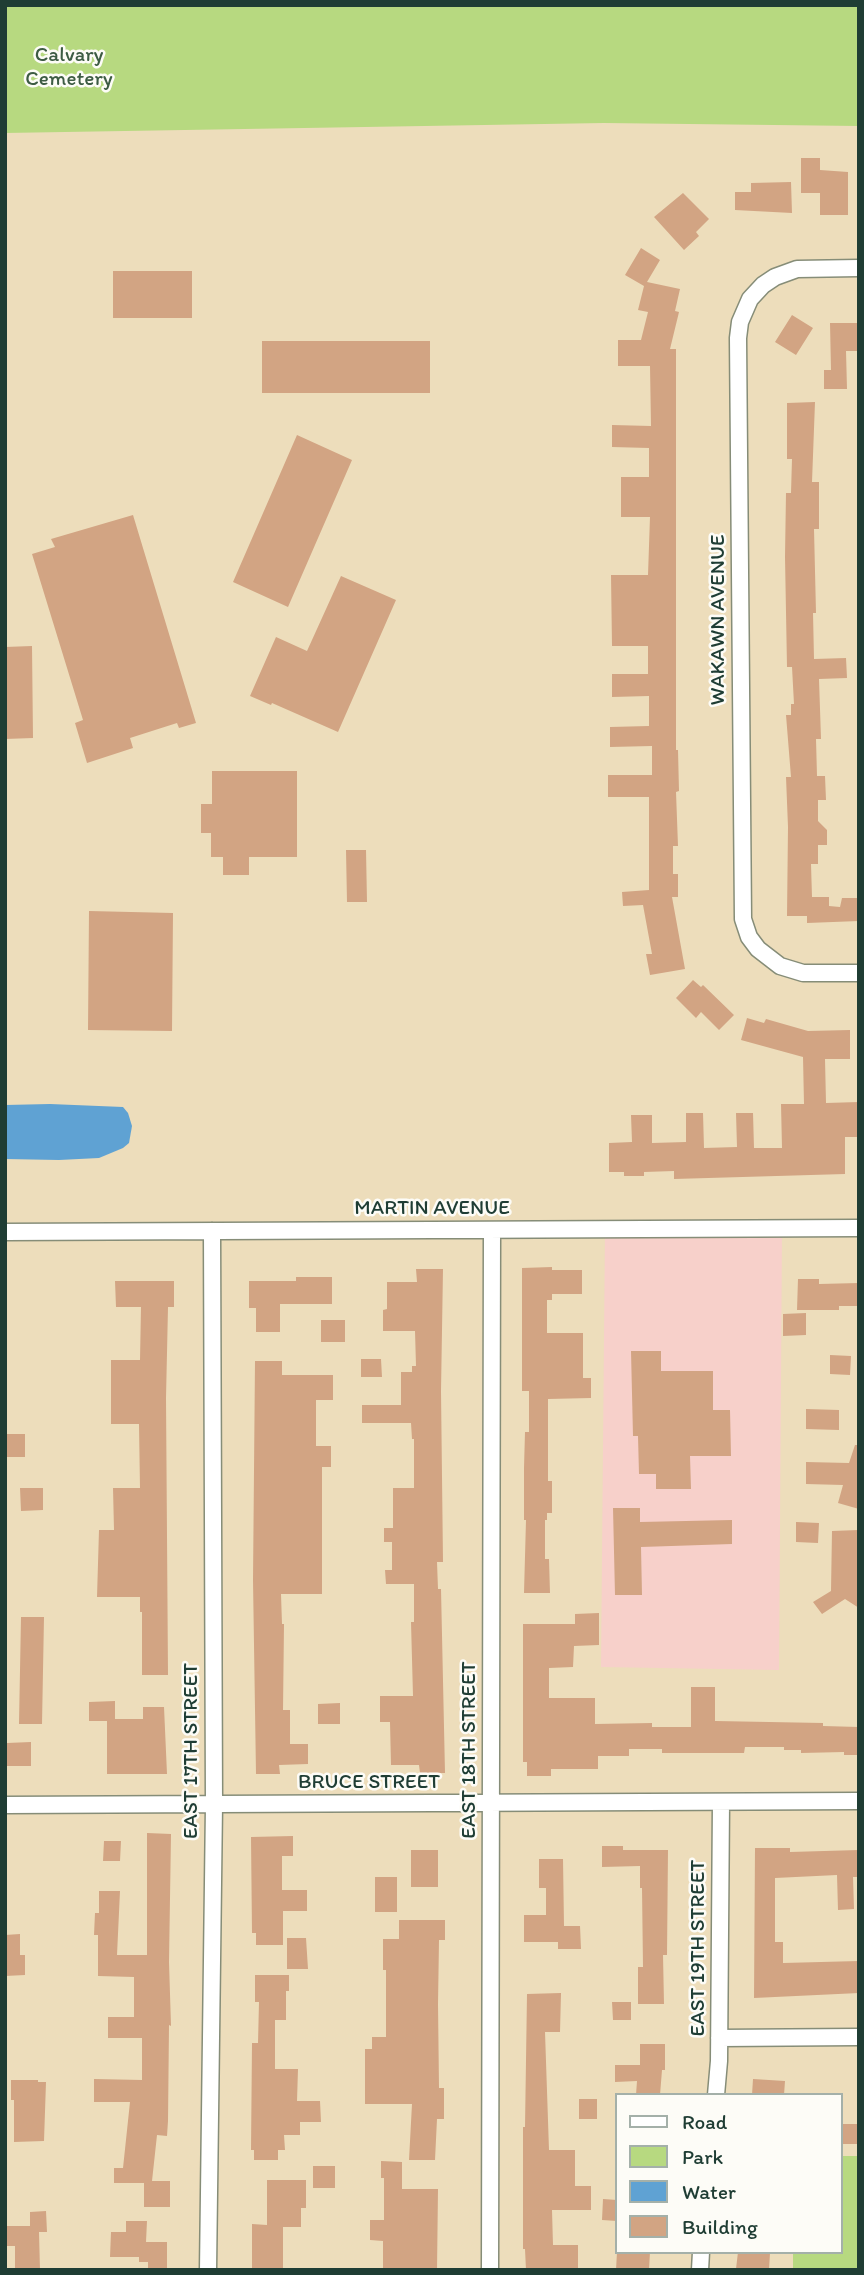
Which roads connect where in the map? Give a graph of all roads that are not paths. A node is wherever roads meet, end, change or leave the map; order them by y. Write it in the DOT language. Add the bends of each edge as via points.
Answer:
graph roads {
  1 [pos="859,268"];
  2 [pos="859,973"];
  3 [pos="859,1228"];
  4 [pos="492,1230"];
  5 [pos="212,1231"];
  6 [pos="5,1232"];
  7 [pos="859,1801"];
  8 [pos="721,1802"];
  9 [pos="491,1803"];
  10 [pos="5,1805"];
  11 [pos="214,1805"];
  12 [pos="859,2037"];
  13 [pos="719,2038"];
  14 [pos="716,2093"];
  15 [pos="208,2270"];
  16 [pos="490,2270"];
  1 -- 2 [label="street, WAKAWN AVENUE" via="793,270 762,285 740,321 738,366 743,919 758,949 780,967 803,973"];
  3 -- 4 [label="street, MARTIN AVENUE"];
  4 -- 5 [label="street, MARTIN AVENUE"];
  4 -- 9 [label="street, EAST 18TH STREET"];
  5 -- 6 [label="street, MARTIN AVENUE"];
  5 -- 11 [label="street, EAST 17TH STREET"];
  7 -- 8 [label="street, BRUCE STREET"];
  8 -- 9 [label="street, BRUCE STREET"];
  8 -- 13 [label="street, EAST 19TH STREET"];
  9 -- 11 [label="street, BRUCE STREET"];
  9 -- 16 [label="street, EAST 18TH STREET"];
  10 -- 11 [label="street, BRUCE STREET"];
  11 -- 15 [label="street, EAST 17TH STREET"];
  12 -- 13 [label="street"];
  13 -- 14 [label="street, EAST 19TH STREET"];
}
